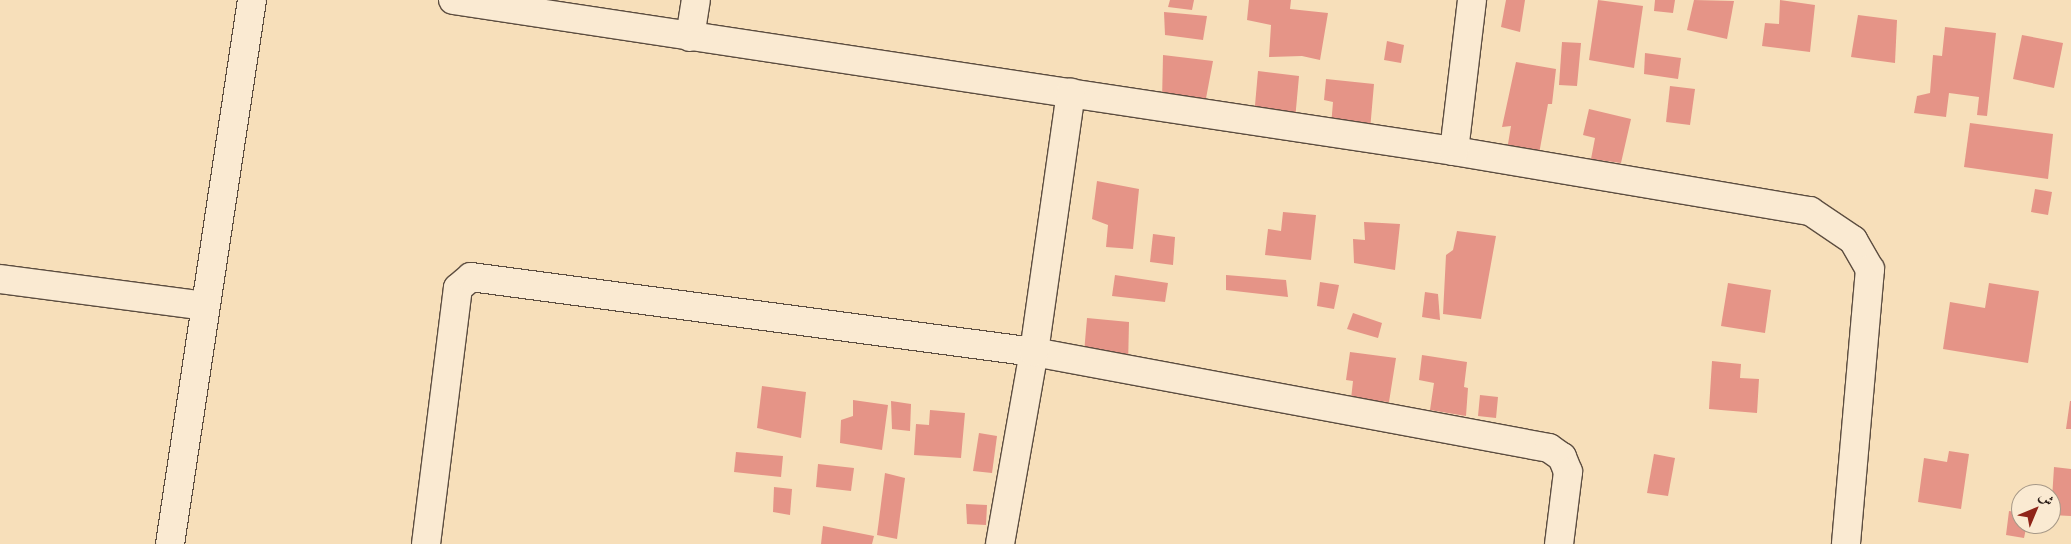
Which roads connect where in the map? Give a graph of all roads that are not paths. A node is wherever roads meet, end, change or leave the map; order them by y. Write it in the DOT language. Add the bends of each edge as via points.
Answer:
graph roads {
  1 [pos="252,0"];
  2 [pos="453,0"];
  3 [pos="696,0"];
  4 [pos="1472,0"];
  5 [pos="690,37"];
  6 [pos="1071,93"];
  7 [pos="1454,151"];
  8 [pos="0,279"];
  9 [pos="204,306"];
  10 [pos="1034,352"];
  11 [pos="170,544"];
  12 [pos="426,544"];
  13 [pos="1000,544"];
  14 [pos="1560,544"];
  15 [pos="1846,544"];
  1 -- 9 [label="street"];
  2 -- 5 [label="street"];
  3 -- 5 [label="street"];
  4 -- 7 [label="street"];
  5 -- 6 [label="street"];
  6 -- 7 [label="street"];
  6 -- 10 [label="street"];
  7 -- 15 [label="street" via="1810,211 1852,240 1870,269"];
  8 -- 9 [label="street"];
  9 -- 11 [label="street"];
  10 -- 12 [label="street" via="471,277 458,288"];
  10 -- 13 [label="street"];
  10 -- 14 [label="street" via="1549,448 1562,457 1568,472"];
}
